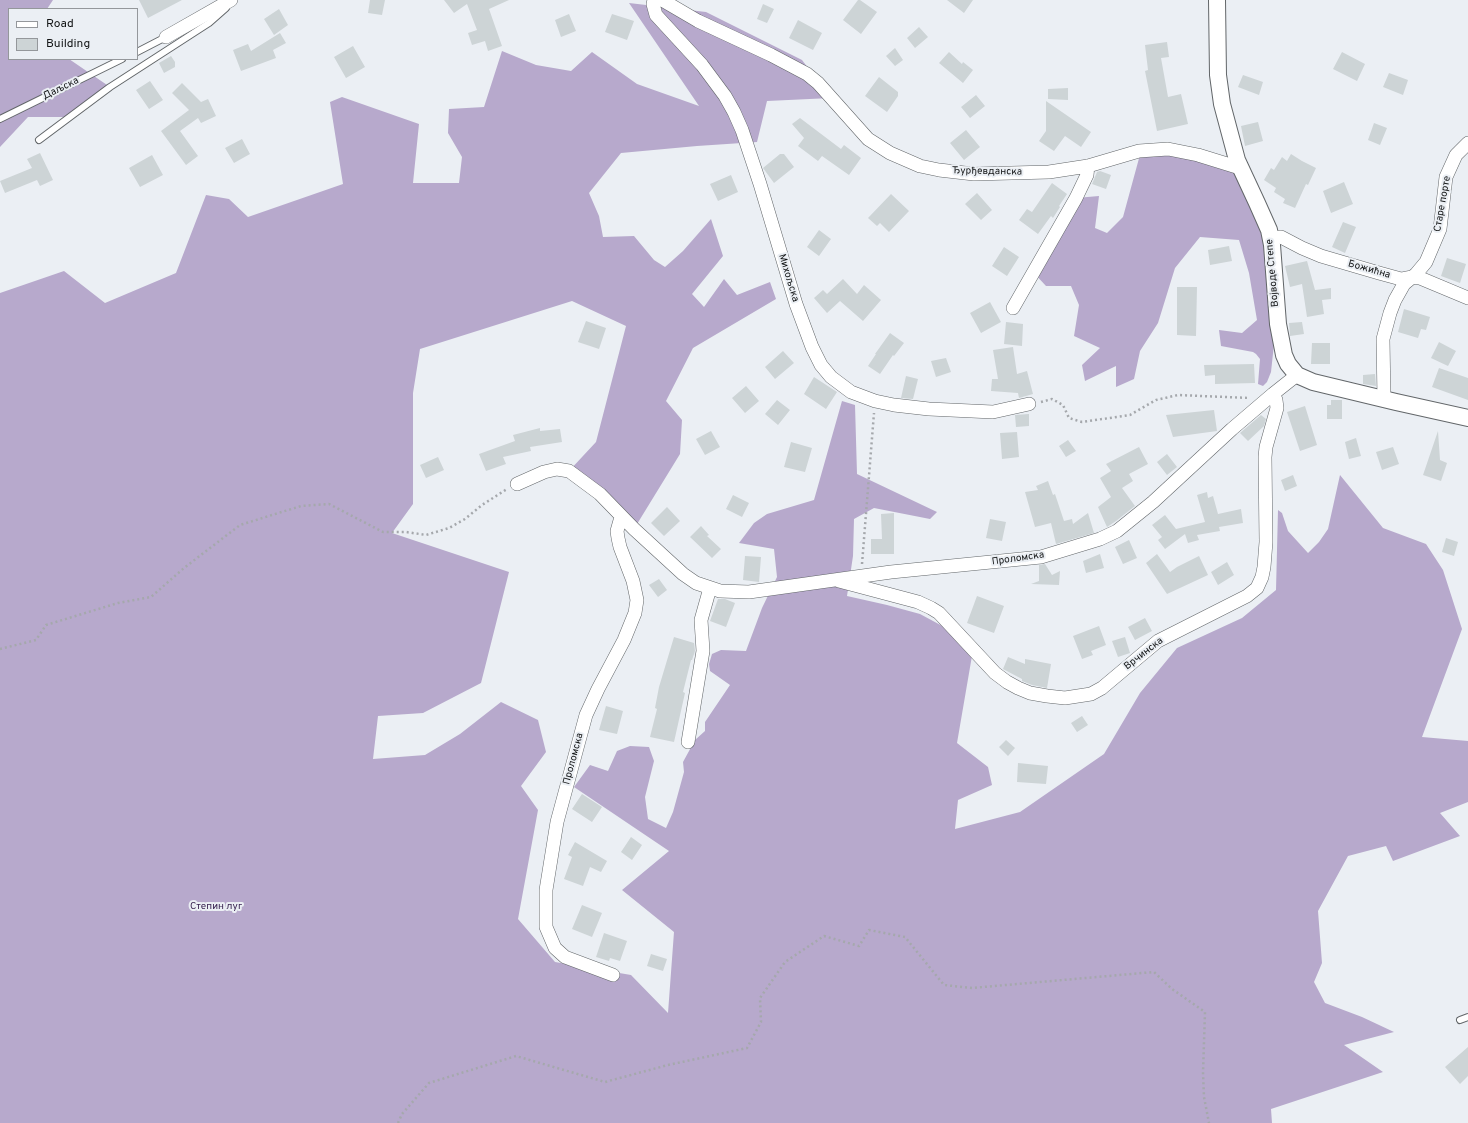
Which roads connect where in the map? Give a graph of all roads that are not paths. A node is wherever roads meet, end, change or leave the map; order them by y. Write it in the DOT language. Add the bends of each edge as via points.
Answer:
graph roads {
  1 [pos="654,0"];
  2 [pos="662,0"];
  3 [pos="1217,0"];
  4 [pos="230,1"];
  5 [pos="166,37"];
  6 [pos="138,51"];
  7 [pos="120,60"];
  8 [pos="0,120"];
  9 [pos="39,140"];
  10 [pos="1468,143"];
  11 [pos="1088,166"];
  12 [pos="1240,168"];
  13 [pos="1270,238"];
  14 [pos="1411,277"];
  15 [pos="1468,298"];
  16 [pos="1013,308"];
  17 [pos="1297,375"];
  18 [pos="1273,394"];
  19 [pos="1384,400"];
  20 [pos="1029,404"];
  21 [pos="1468,418"];
  22 [pos="517,484"];
  23 [pos="622,517"];
  24 [pos="837,580"];
  25 [pos="710,588"];
  26 [pos="688,742"];
  27 [pos="613,975"];
  28 [pos="1468,1017"];
  29 [pos="1460,1020"];
  1 -- 20 [label="street, Михољска" via="656,15 702,65 734,112 760,184 796,304 812,347 821,365 831,377 851,392 894,405 984,412"];
  2 -- 11 [label="street, Ђурђевданска" via="698,21 807,74 868,139 890,153 920,166 974,174 1049,172"];
  3 -- 12 [label="street, Војводе Степе" via="1218,75 1222,104"];
  4 -- 5 [label="street"];
  4 -- 9 [label="lane" via="221,14 209,23 110,87"];
  5 -- 6 [label="lane"];
  7 -- 8 [label="lane, Даљска"];
  10 -- 14 [label="street, Старе порте" via="1456,155 1446,177 1440,228 1433,246 1422,267"];
  11 -- 12 [label="street, Ђурђевданска" via="1139,151 1168,150 1198,155"];
  11 -- 16 [label="street" via="1087,175 1076,198"];
  12 -- 13 [label="street, Војводе Степе"];
  13 -- 14 [label="street, Божићна" via="1281,237 1302,248 1348,264 1401,278"];
  13 -- 17 [label="street, Војводе Степе" via="1281,342 1288,364"];
  14 -- 15 [label="street, Божићна" via="1420,278"];
  14 -- 19 [label="street, Старе порте" via="1395,300 1384,332"];
  17 -- 18 [label="street"];
  17 -- 19 [label="street" via="1313,382"];
  18 -- 24 [label="street, Проломска" via="1153,502 1117,531 1100,539 1041,557"];
  18 -- 24 [label="street, Врчинска" via="1276,408 1264,457 1264,567 1257,588 1158,641 1102,688 1091,694 1065,698 1030,693 1018,688 995,673 939,613 931,608 918,602"];
  19 -- 21 [label="street"];
  22 -- 23 [label="street, Проломска" via="544,472 557,469 569,471 600,494"];
  23 -- 25 [label="street, Проломска" via="683,574 696,583"];
  23 -- 27 [label="street, Проломска" via="617,531 620,547 633,581 637,600 635,612 624,640 586,715 557,822 546,890 546,927 555,948 565,957"];
  24 -- 25 [label="street, Проломска" via="749,592 726,592"];
  25 -- 26 [label="street" via="701,620 703,651"];
  28 -- 29 [label="lane"];
}
